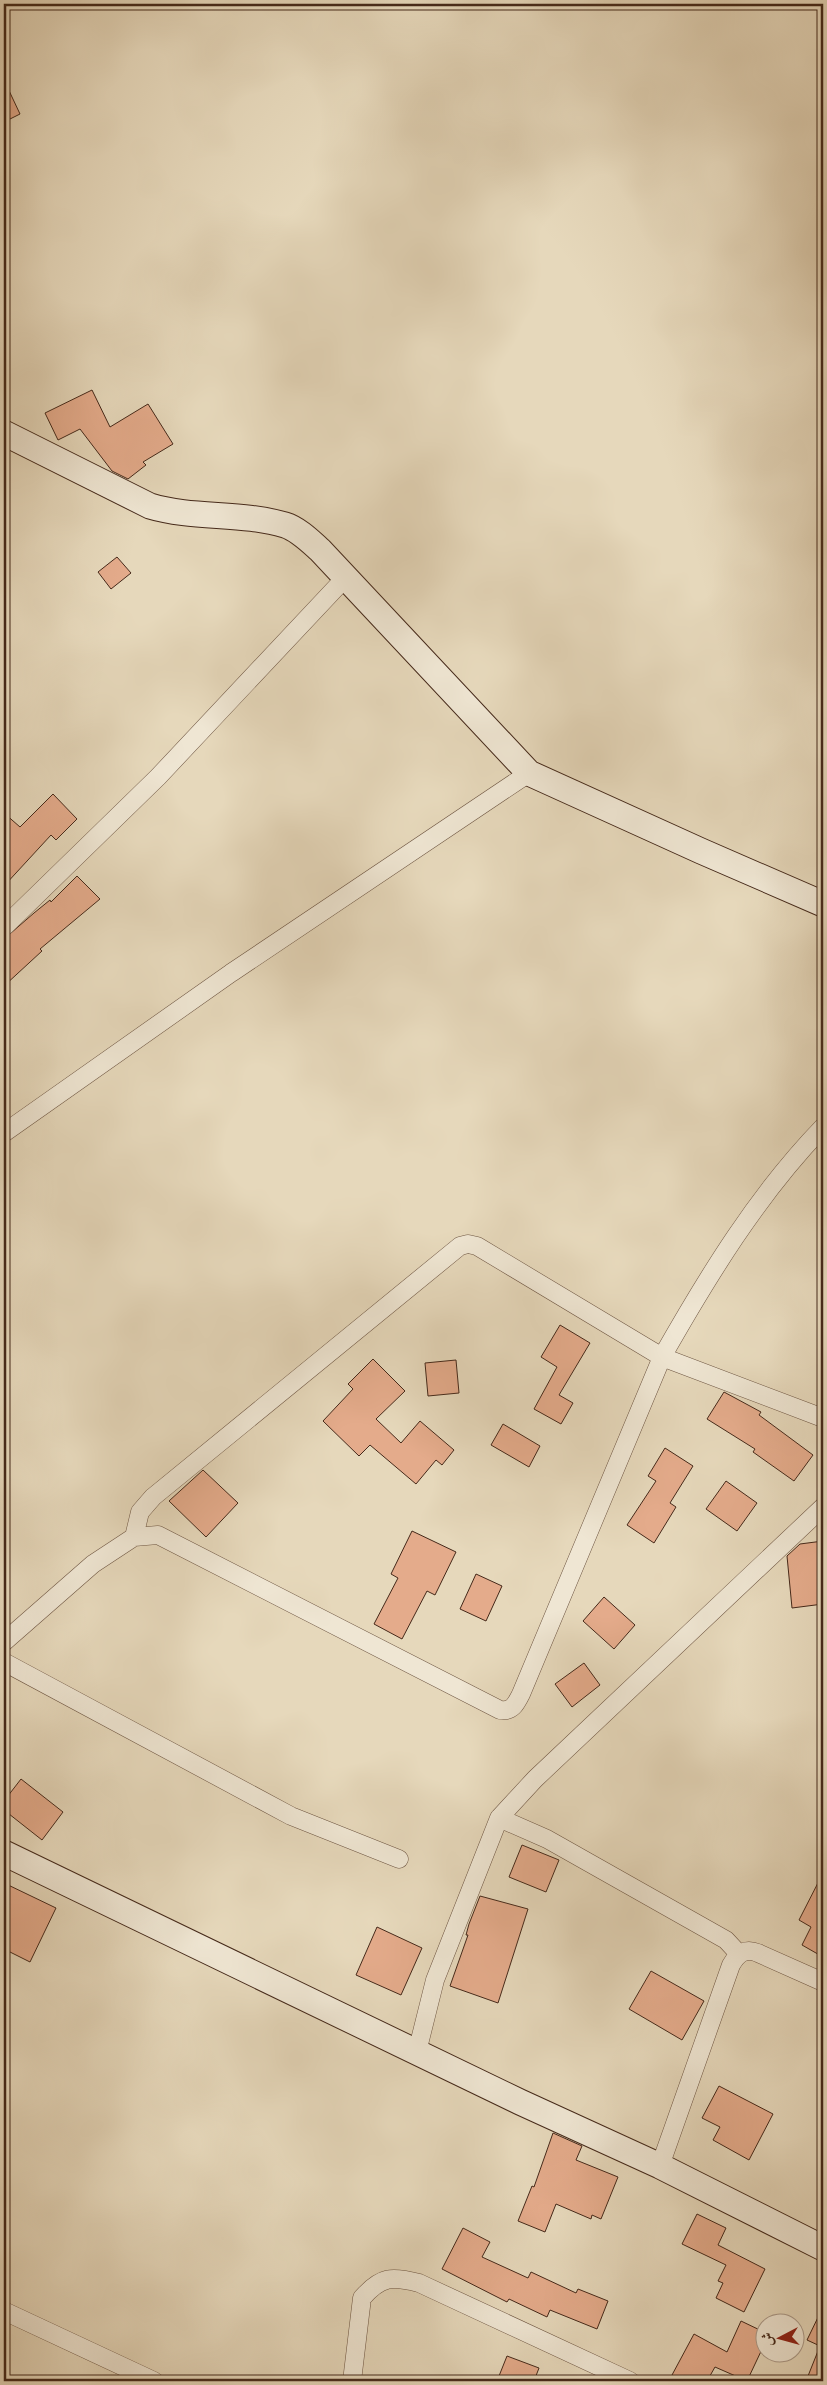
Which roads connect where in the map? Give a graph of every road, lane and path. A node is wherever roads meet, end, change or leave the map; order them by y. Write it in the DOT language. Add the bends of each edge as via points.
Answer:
graph roads {
  1 [pos="4,433"];
  2 [pos="346,577"];
  3 [pos="529,773"];
  4 [pos="823,904"];
  5 [pos="4,927"];
  6 [pos="823,1127"];
  7 [pos="4,1133"];
  8 [pos="662,1357"];
  9 [pos="823,1418"];
  10 [pos="823,1508"];
  11 [pos="134,1537"];
  12 [pos="4,1642"];
  13 [pos="4,1662"];
  14 [pos="499,1818"];
  15 [pos="4,1853"];
  16 [pos="399,1858"];
  17 [pos="739,1954"];
  18 [pos="823,1982"];
  19 [pos="417,2052"];
  20 [pos="660,2166"];
  21 [pos="823,2248"];
  22 [pos="4,2311"];
  23 [pos="154,2381"];
  24 [pos="352,2381"];
  25 [pos="630,2381"];
  1 -- 2 [label="street" via="150,506 286,526 309,540"];
  2 -- 3 [label="street"];
  2 -- 5 [label="street" via="158,777"];
  3 -- 4 [label="street"];
  3 -- 7 [label="street" via="231,973"];
  6 -- 8 [label="street" via="794,1158 727,1250"];
  8 -- 9 [label="street"];
  8 -- 11 [label="street" via="477,1246 460,1246 153,1497 140,1512"];
  8 -- 11 [label="street" via="521,1694 511,1709 500,1710 163,1537"];
  10 -- 14 [label="street" via="542,1772"];
  11 -- 12 [label="street" via="93,1564"];
  13 -- 16 [label="street" via="291,1816"];
  14 -- 17 [label="street" via="547,1839 726,1940"];
  14 -- 19 [label="street" via="435,1980"];
  15 -- 19 [label="street"];
  17 -- 18 [label="street" via="750,1950"];
  17 -- 20 [label="street" via="731,1965"];
  19 -- 20 [label="street"];
  20 -- 21 [label="street"];
  22 -- 23 [label="street"];
  24 -- 25 [label="street" via="362,2298 382,2280 397,2278 419,2283"];
}
